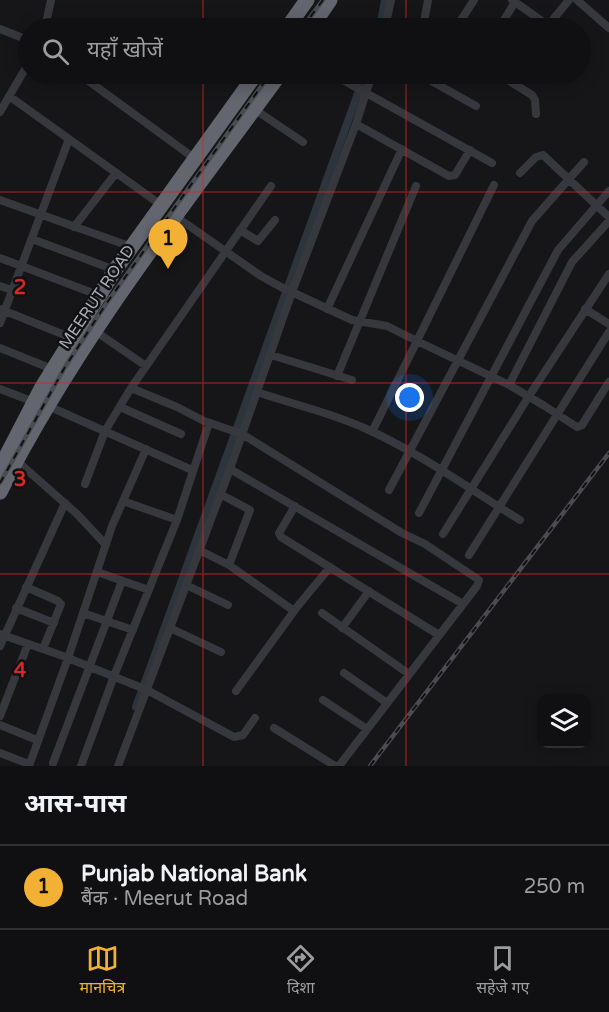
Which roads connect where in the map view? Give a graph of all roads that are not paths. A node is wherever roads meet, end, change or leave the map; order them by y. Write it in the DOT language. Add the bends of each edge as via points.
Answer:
graph roads {
  1 [pos="51,0"];
  2 [pos="307,0"];
  3 [pos="330,0"];
  4 [pos="391,0"];
  5 [pos="428,0"];
  6 [pos="474,0"];
  7 [pos="569,0"];
  8 [pos="577,0"];
  9 [pos="513,1"];
  10 [pos="47,18"];
  11 [pos="294,18"];
  12 [pos="318,18"];
  13 [pos="387,18"];
  14 [pos="425,18"];
  15 [pos="462,18"];
  16 [pos="504,18"];
  17 [pos="536,18"];
  18 [pos="556,18"];
  19 [pos="608,25"];
  20 [pos="0,29"];
  21 [pos="18,36"];
  22 [pos="18,81"];
  23 [pos="93,84"];
  24 [pos="249,84"];
  25 [pos="273,84"];
  26 [pos="352,84"];
  27 [pos="368,84"];
  28 [pos="437,84"];
  29 [pos="520,84"];
  30 [pos="365,91"];
  31 [pos="9,96"];
  32 [pos="476,106"];
  33 [pos="254,109"];
  34 [pos="0,112"];
  35 [pos="537,114"];
  36 [pos="356,124"];
  37 [pos="69,139"];
  38 [pos="303,142"];
  39 [pos="402,149"];
  40 [pos="470,150"];
  41 [pos="194,158"];
  42 [pos="584,162"];
  43 [pos="492,163"];
  44 [pos="117,173"];
  45 [pos="520,173"];
  46 [pos="569,178"];
  47 [pos="494,185"];
  48 [pos="271,186"];
  49 [pos="416,186"];
  50 [pos="609,191"];
  51 [pos="0,200"];
  52 [pos="161,205"];
  53 [pos="597,205"];
  54 [pos="41,214"];
  55 [pos="175,216"];
  56 [pos="609,219"];
  57 [pos="274,220"];
  58 [pos="74,227"];
  59 [pos="240,230"];
  60 [pos="32,239"];
  61 [pos="132,247"];
  62 [pos="225,252"];
  63 [pos="0,258"];
  64 [pos="21,266"];
  65 [pos="115,270"];
  66 [pos="609,274"];
  67 [pos="0,286"];
  68 [pos="12,290"];
  69 [pos="288,290"];
  70 [pos="99,295"];
  71 [pos="114,301"];
  72 [pos="327,309"];
  73 [pos="585,309"];
  74 [pos="2,310"];
  75 [pos="0,322"];
  76 [pos="359,322"];
  77 [pos="609,324"];
  78 [pos="95,331"];
  79 [pos="609,332"];
  80 [pos="72,338"];
  81 [pos="417,341"];
  82 [pos="0,348"];
  83 [pos="270,355"];
  84 [pos="458,361"];
  85 [pos="146,366"];
  86 [pos="52,369"];
  87 [pos="337,376"];
  88 [pos="490,376"];
  89 [pos="352,380"];
  90 [pos="609,382"];
  91 [pos="509,385"];
  92 [pos="131,388"];
  93 [pos="0,389"];
  94 [pos="257,393"];
  95 [pos="529,396"];
  96 [pos="41,404"];
  97 [pos="120,407"];
  98 [pos="557,414"];
  99 [pos="209,423"];
  100 [pos="105,431"];
  101 [pos="237,432"];
  102 [pos="372,432"];
  103 [pos="181,434"];
  104 [pos="146,449"];
  105 [pos="409,451"];
  106 [pos="17,461"];
  107 [pos="0,468"];
  108 [pos="230,469"];
  109 [pos="192,470"];
  110 [pos="442,471"];
  111 [pos="85,484"];
  112 [pos="470,489"];
  113 [pos="389,490"];
  114 [pos="0,492"];
  115 [pos="220,495"];
  116 [pos="123,501"];
  117 [pos="65,503"];
  118 [pos="295,506"];
  119 [pos="498,507"];
  120 [pos="419,513"];
  121 [pos="177,520"];
  122 [pos="520,520"];
  123 [pos="443,534"];
  124 [pos="106,544"];
  125 [pos="200,549"];
  126 [pos="470,555"];
  127 [pos="229,565"];
  128 [pos="330,567"];
  129 [pos="97,572"];
  130 [pos="122,581"];
  131 [pos="186,585"];
  132 [pos="26,587"];
  133 [pos="149,590"];
  134 [pos="369,591"];
  135 [pos="463,604"];
  136 [pos="228,605"];
  137 [pos="16,608"];
  138 [pos="294,611"];
  139 [pos="83,613"];
  140 [pos="322,613"];
  141 [pos="107,621"];
  142 [pos="54,623"];
  143 [pos="170,628"];
  144 [pos="342,628"];
  145 [pos="133,630"];
  146 [pos="2,635"];
  147 [pos="439,635"];
  148 [pos="28,644"];
  149 [pos="0,646"];
  150 [pos="43,649"];
  151 [pos="221,652"];
  152 [pos="68,658"];
  153 [pos="90,667"];
  154 [pos="344,673"];
  155 [pos="410,674"];
  156 [pos="114,676"];
  157 [pos="145,689"];
  158 [pos="236,691"];
  159 [pos="323,700"];
  160 [pos="387,703"];
  161 [pos="0,716"];
  162 [pos="255,718"];
  163 [pos="0,725"];
  164 [pos="274,728"];
  165 [pos="367,729"];
  166 [pos="37,740"];
  167 [pos="0,753"];
  168 [pos="53,763"];
  169 [pos="29,765"];
  170 [pos="81,766"];
  171 [pos="118,766"];
  172 [pos="334,766"];
  173 [pos="339,766"];
  1 -- 10 [label="street"];
  2 -- 11 [label="highway"];
  3 -- 12 [label="highway"];
  4 -- 13 [label="street"];
  5 -- 14 [label="street"];
  6 -- 15 [label="street"];
  7 -- 18 [label="street"];
  8 -- 19 [label="street"];
  9 -- 16 [label="street"];
  9 -- 17 [label="street"];
  20 -- 21 [label="street"];
  22 -- 31 [label="street"];
  23 -- 41 [label="street"];
  24 -- 41 [label="highway, MEERUT ROAD"];
  25 -- 33 [label="highway, MEERUT ROAD"];
  26 -- 30 [label="street"];
  27 -- 30 [label="street"];
  28 -- 32 [label="street"];
  29 -- 35 [label="street" via="534,97"];
  30 -- 36 [label="street"];
  30 -- 40 [label="street"];
  31 -- 34 [label="street"];
  31 -- 37 [label="street"];
  33 -- 38 [label="street"];
  33 -- 55 [label="highway, MEERUT ROAD"];
  36 -- 39 [label="street"];
  36 -- 69 [label="street"];
  37 -- 44 [label="street"];
  37 -- 54 [label="street"];
  39 -- 40 [label="street" via="449,176 455,175"];
  39 -- 72 [label="street"];
  40 -- 43 [label="street"];
  41 -- 52 [label="highway, MEERUT ROAD"];
  42 -- 46 [label="street"];
  44 -- 52 [label="street"];
  44 -- 58 [label="street"];
  45 -- 46 [label="street" via="540,155"];
  46 -- 53 [label="street"];
  46 -- 84 [label="street" via="532,221"];
  47 -- 81 [label="street"];
  48 -- 59 [label="street"];
  49 -- 76 [label="street"];
  50 -- 53 [label="street"];
  51 -- 54 [label="street"];
  52 -- 61 [label="highway, MEERUT ROAD"];
  53 -- 56 [label="street"];
  53 -- 88 [label="street" via="558,250"];
  54 -- 58 [label="street"];
  54 -- 60 [label="street"];
  55 -- 62 [label="street"];
  55 -- 71 [label="highway, MEERUT ROAD"];
  56 -- 91 [label="street" via="572,262"];
  57 -- 59 [label="street" via="258,241"];
  58 -- 61 [label="street"];
  59 -- 62 [label="street"];
  60 -- 64 [label="street"];
  60 -- 65 [label="street"];
  61 -- 65 [label="highway, MEERUT ROAD"];
  62 -- 69 [label="street"];
  62 -- 85 [label="street"];
  63 -- 64 [label="street"];
  64 -- 68 [label="street"];
  64 -- 70 [label="street"];
  65 -- 70 [label="highway, MEERUT ROAD"];
  66 -- 73 [label="street"];
  67 -- 68 [label="street"];
  68 -- 74 [label="street"];
  69 -- 72 [label="street"];
  69 -- 83 [label="street"];
  70 -- 71 [label="street"];
  70 -- 80 [label="highway, MEERUT ROAD"];
  71 -- 78 [label="highway, MEERUT ROAD"];
  72 -- 76 [label="street"];
  73 -- 77 [label="street"];
  73 -- 95 [label="street"];
  74 -- 75 [label="street"];
  74 -- 80 [label="street"];
  76 -- 81 [label="street" via="382,325"];
  76 -- 87 [label="street"];
  78 -- 85 [label="street"];
  78 -- 96 [label="highway, MEERUT ROAD"];
  79 -- 98 [label="street"];
  80 -- 86 [label="highway, MEERUT ROAD"];
  81 -- 84 [label="street"];
  81 -- 102 [label="street"];
  82 -- 86 [label="street"];
  83 -- 87 [label="street"];
  83 -- 94 [label="street"];
  84 -- 88 [label="street"];
  84 -- 105 [label="street"];
  85 -- 92 [label="street"];
  86 -- 96 [label="highway, MEERUT ROAD"];
  87 -- 89 [label="street"];
  88 -- 91 [label="street"];
  88 -- 110 [label="street"];
  90 -- 98 [label="street" via="580,427"];
  91 -- 95 [label="street"];
  92 -- 97 [label="street"];
  92 -- 99 [label="street"];
  93 -- 96 [label="street"];
  94 -- 101 [label="street"];
  94 -- 102 [label="street"];
  95 -- 98 [label="street"];
  95 -- 112 [label="street"];
  96 -- 100 [label="street"];
  96 -- 106 [label="highway, MEERUT ROAD"];
  96 -- 107 [label="highway, MEERUT ROAD"];
  97 -- 100 [label="street"];
  97 -- 103 [label="street"];
  98 -- 119 [label="street"];
  99 -- 101 [label="street"];
  99 -- 109 [label="street"];
  100 -- 104 [label="street"];
  100 -- 111 [label="street"];
  101 -- 108 [label="street"];
  101 -- 135 [label="street" via="478,578 479,583"];
  102 -- 105 [label="street"];
  104 -- 109 [label="street"];
  104 -- 116 [label="street"];
  105 -- 110 [label="street"];
  105 -- 113 [label="street"];
  106 -- 114 [label="highway, MEERUT ROAD"];
  106 -- 117 [label="street"];
  108 -- 115 [label="street"];
  108 -- 118 [label="street"];
  109 -- 121 [label="street"];
  110 -- 112 [label="street"];
  110 -- 120 [label="street"];
  112 -- 119 [label="street"];
  112 -- 123 [label="street"];
  115 -- 125 [label="street"];
  115 -- 127 [label="street" via="250,510"];
  116 -- 121 [label="street"];
  116 -- 124 [label="street"];
  117 -- 124 [label="street"];
  117 -- 132 [label="street"];
  118 -- 128 [label="street" via="279,535"];
  118 -- 135 [label="street"];
  119 -- 122 [label="street"];
  119 -- 126 [label="street"];
  121 -- 133 [label="street"];
  124 -- 129 [label="street"];
  125 -- 127 [label="street"];
  125 -- 131 [label="street"];
  127 -- 138 [label="street"];
  128 -- 134 [label="street"];
  128 -- 138 [label="street"];
  129 -- 130 [label="street"];
  129 -- 139 [label="street"];
  130 -- 133 [label="street"];
  130 -- 141 [label="street"];
  131 -- 136 [label="street"];
  131 -- 143 [label="street"];
  132 -- 137 [label="street"];
  132 -- 142 [label="street" via="60,602"];
  133 -- 145 [label="street"];
  134 -- 144 [label="street"];
  134 -- 147 [label="street"];
  135 -- 147 [label="street"];
  137 -- 142 [label="street"];
  137 -- 146 [label="street"];
  138 -- 158 [label="street"];
  139 -- 141 [label="street"];
  139 -- 152 [label="street"];
  140 -- 144 [label="street"];
  141 -- 145 [label="street"];
  141 -- 153 [label="street"];
  142 -- 150 [label="street"];
  143 -- 151 [label="street"];
  143 -- 157 [label="street"];
  144 -- 155 [label="street"];
  145 -- 156 [label="street"];
  146 -- 148 [label="street"];
  146 -- 149 [label="street"];
  147 -- 155 [label="street"];
  148 -- 150 [label="street"];
  148 -- 161 [label="street"];
  150 -- 152 [label="street"];
  152 -- 153 [label="street"];
  152 -- 166 [label="street"];
  153 -- 156 [label="street"];
  153 -- 168 [label="street"];
  154 -- 160 [label="street"];
  155 -- 160 [label="street"];
  156 -- 157 [label="street"];
  156 -- 170 [label="street"];
  157 -- 162 [label="street" via="234,737 243,735"];
  157 -- 171 [label="street"];
  159 -- 165 [label="street"];
  160 -- 165 [label="street"];
  163 -- 166 [label="street"];
  164 -- 172 [label="street"];
  165 -- 173 [label="street"];
  166 -- 169 [label="street"];
  167 -- 169 [label="street"];
}
